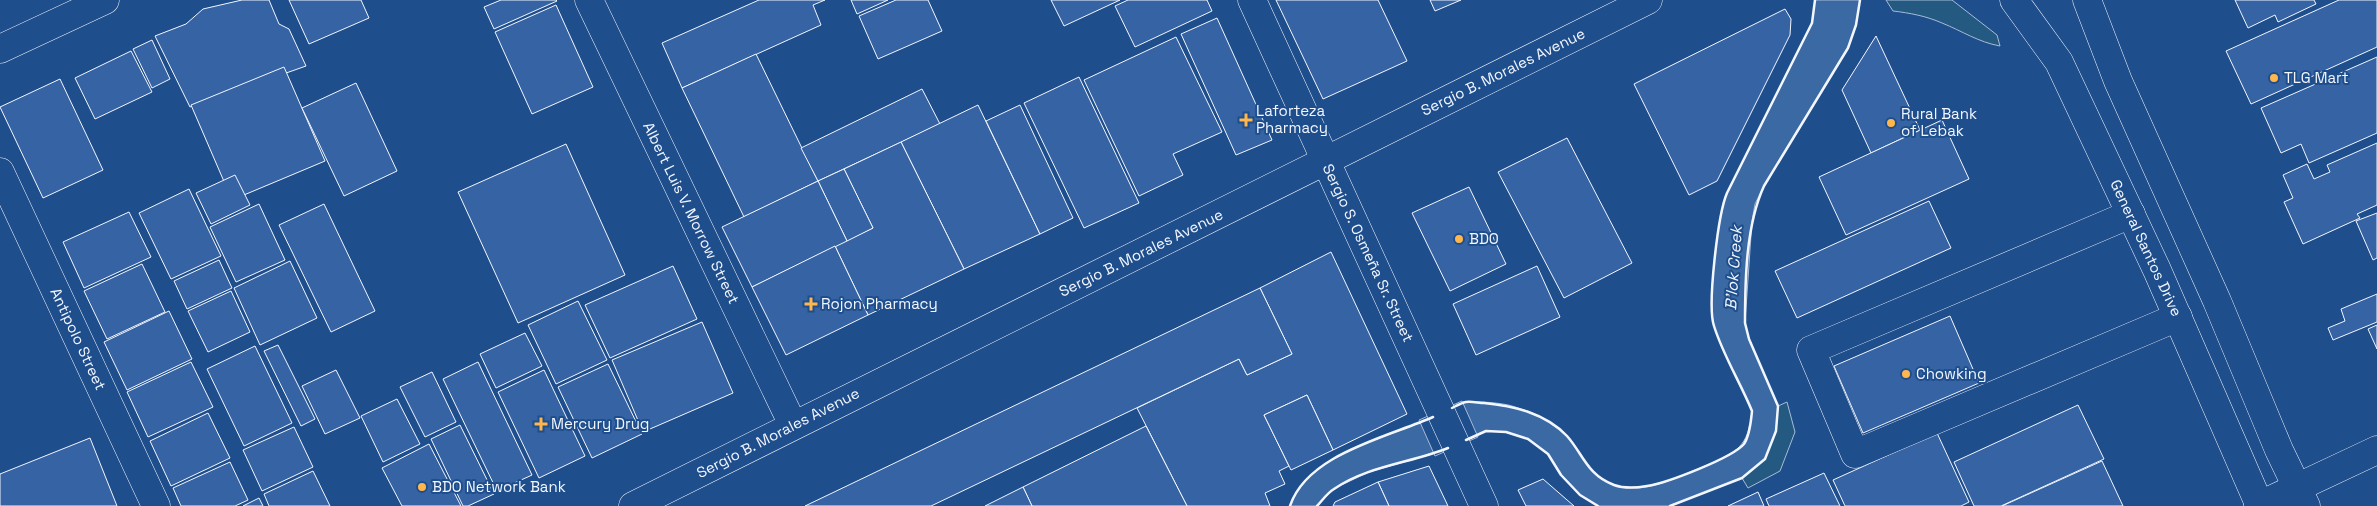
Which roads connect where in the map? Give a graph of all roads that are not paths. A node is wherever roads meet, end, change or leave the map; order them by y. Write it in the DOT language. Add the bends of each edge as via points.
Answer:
graph roads {
  1 [pos="105,0"];
  2 [pos="589,0"];
  3 [pos="1252,0"];
  4 [pos="1648,0"];
  5 [pos="2014,0"];
  6 [pos="2087,0"];
  7 [pos="0,49"];
  8 [pos="1326,160"];
  9 [pos="0,172"];
  10 [pos="2131,214"];
  11 [pos="2178,317"];
  12 [pos="793,425"];
  13 [pos="2377,450"];
  14 [pos="2301,497"];
  15 [pos="156,506"];
  16 [pos="633,506"];
  17 [pos="1484,506"];
  18 [pos="2260,506"];
  1 -- 7 [label="main road"];
  2 -- 12 [label="main road, Albert Luis V. Morrow Street"];
  3 -- 8 [label="main road, Sergio S. Osmeña Sr. Street"];
  4 -- 8 [label="main road, Sergio B. Morales Avenue"];
  5 -- 10 [label="main road, General Santos Drive" via="2059,62"];
  6 -- 14 [label="main road" via="2118,81"];
  8 -- 12 [label="main road, Sergio B. Morales Avenue"];
  8 -- 17 [label="main road, Sergio S. Osmeña Sr. Street"];
  9 -- 15 [label="main road, Antipolo Street"];
  10 -- 11 [label="main road, General Santos Drive"];
  10 -- 11 [label="main road" via="1811,350 1855,454"];
  11 -- 18 [label="main road, General Santos Drive"];
  12 -- 16 [label="main road, Sergio B. Morales Avenue"];
  13 -- 14 [label="main road"];
  14 -- 18 [label="main road"];
}
